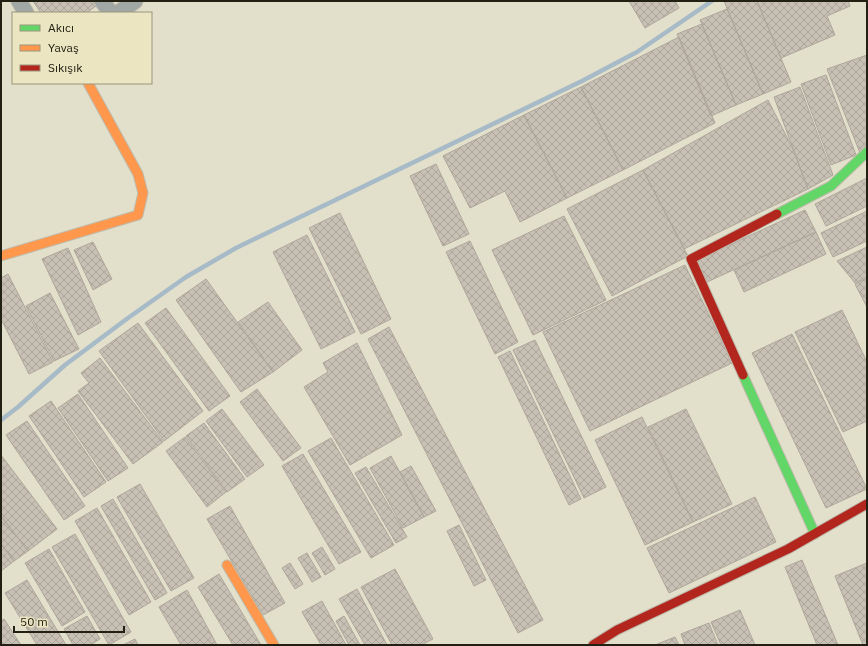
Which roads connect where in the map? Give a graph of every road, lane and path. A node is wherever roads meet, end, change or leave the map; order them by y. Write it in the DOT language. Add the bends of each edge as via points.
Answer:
graph roads {
  1 [pos="19,1"];
  2 [pos="102,1"];
  3 [pos="135,1"];
  4 [pos="25,12"];
  5 [pos="110,12"];
  6 [pos="119,12"];
  7 [pos="89,84"];
  8 [pos="867,152"];
  9 [pos="1,256"];
  10 [pos="867,504"];
  11 [pos="815,534"];
  12 [pos="227,565"];
  13 [pos="274,645"];
  14 [pos="593,645"];
  1 -- 4 [label="street"];
  2 -- 5 [label="street"];
  3 -- 6 [label="street"];
  7 -- 9 [label="street" via="138,174 143,193 138,215"];
  8 -- 11 [label="street" via="831,186 691,259"];
  10 -- 11 [label="street"];
  11 -- 14 [label="street" via="617,630"];
  12 -- 13 [label="street"];
}
